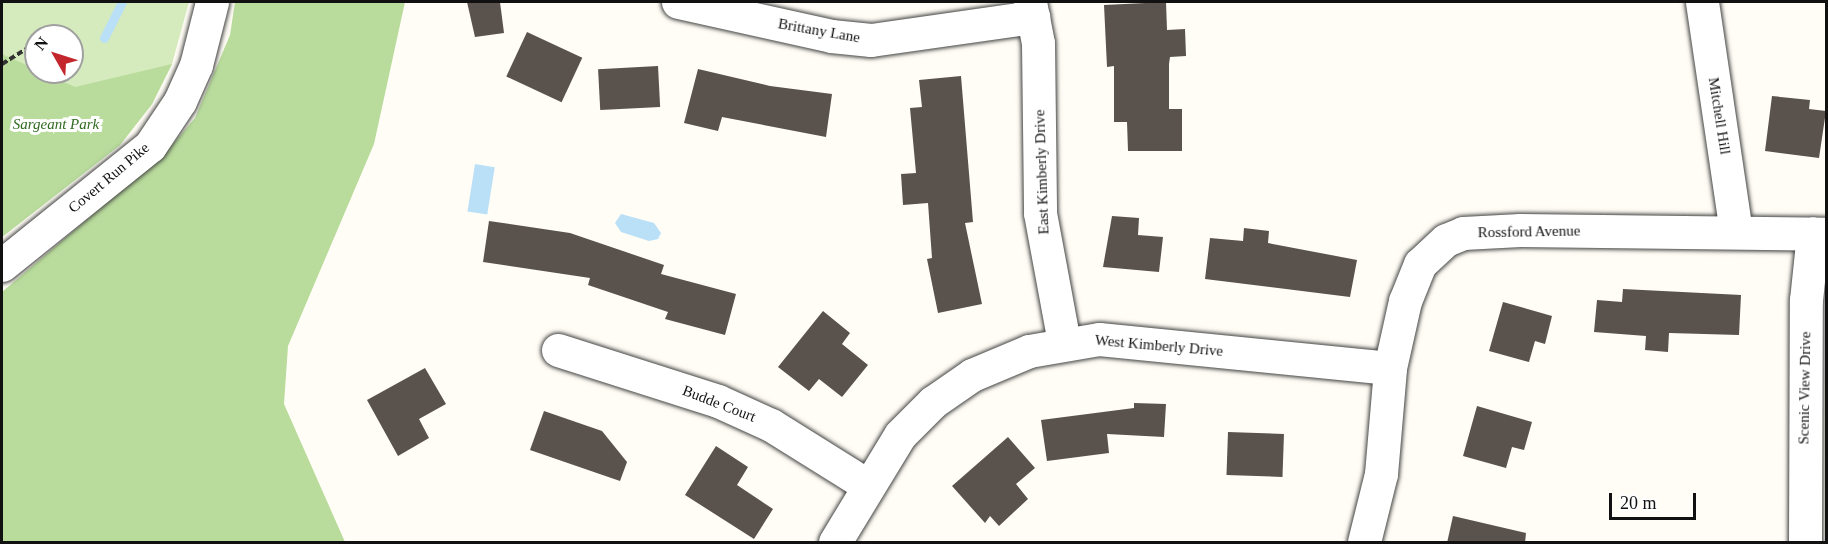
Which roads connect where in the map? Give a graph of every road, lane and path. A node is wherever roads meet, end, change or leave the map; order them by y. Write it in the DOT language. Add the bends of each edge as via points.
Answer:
graph roads {
  1 [pos="212,2"];
  2 [pos="678,2"];
  3 [pos="1702,2"];
  4 [pos="1031,9"];
  5 [pos="24,50"];
  6 [pos="2,64"];
  7 [pos="1736,231"];
  8 [pos="1820,233"];
  9 [pos="2,266"];
  10 [pos="1064,342"];
  11 [pos="558,350"];
  12 [pos="1390,368"];
  13 [pos="867,485"];
  14 [pos="834,543"];
  15 [pos="1364,543"];
  16 [pos="1805,543"];
  1 -- 9 [label="street, Covert Run Pike" via="196,65 180,100 150,146"];
  2 -- 4 [label="street, Brittany Lane" via="822,34 872,40"];
  3 -- 7 [label="street, Mitchell Hill"];
  4 -- 10 [label="street, East Kimberly Drive" via="1038,43 1040,213"];
  5 -- 6 [label="path"];
  7 -- 8 [label="street, Rossford Avenue"];
  7 -- 12 [label="street, Rossford Avenue" via="1492,231 1446,240 1431,251 1412,279"];
  8 -- 16 [label="street, Scenic View Drive" via="1806,300"];
  10 -- 12 [label="street, West Kimberly Drive" via="1099,339"];
  10 -- 13 [label="street, West Kimberly Drive" via="972,375 933,402 900,435"];
  11 -- 13 [label="street, Budde Court" via="718,401 771,425"];
  12 -- 15 [label="street, Rossford Avenue" via="1382,474"];
  13 -- 14 [label="street, West Kimberly Drive"];
}
